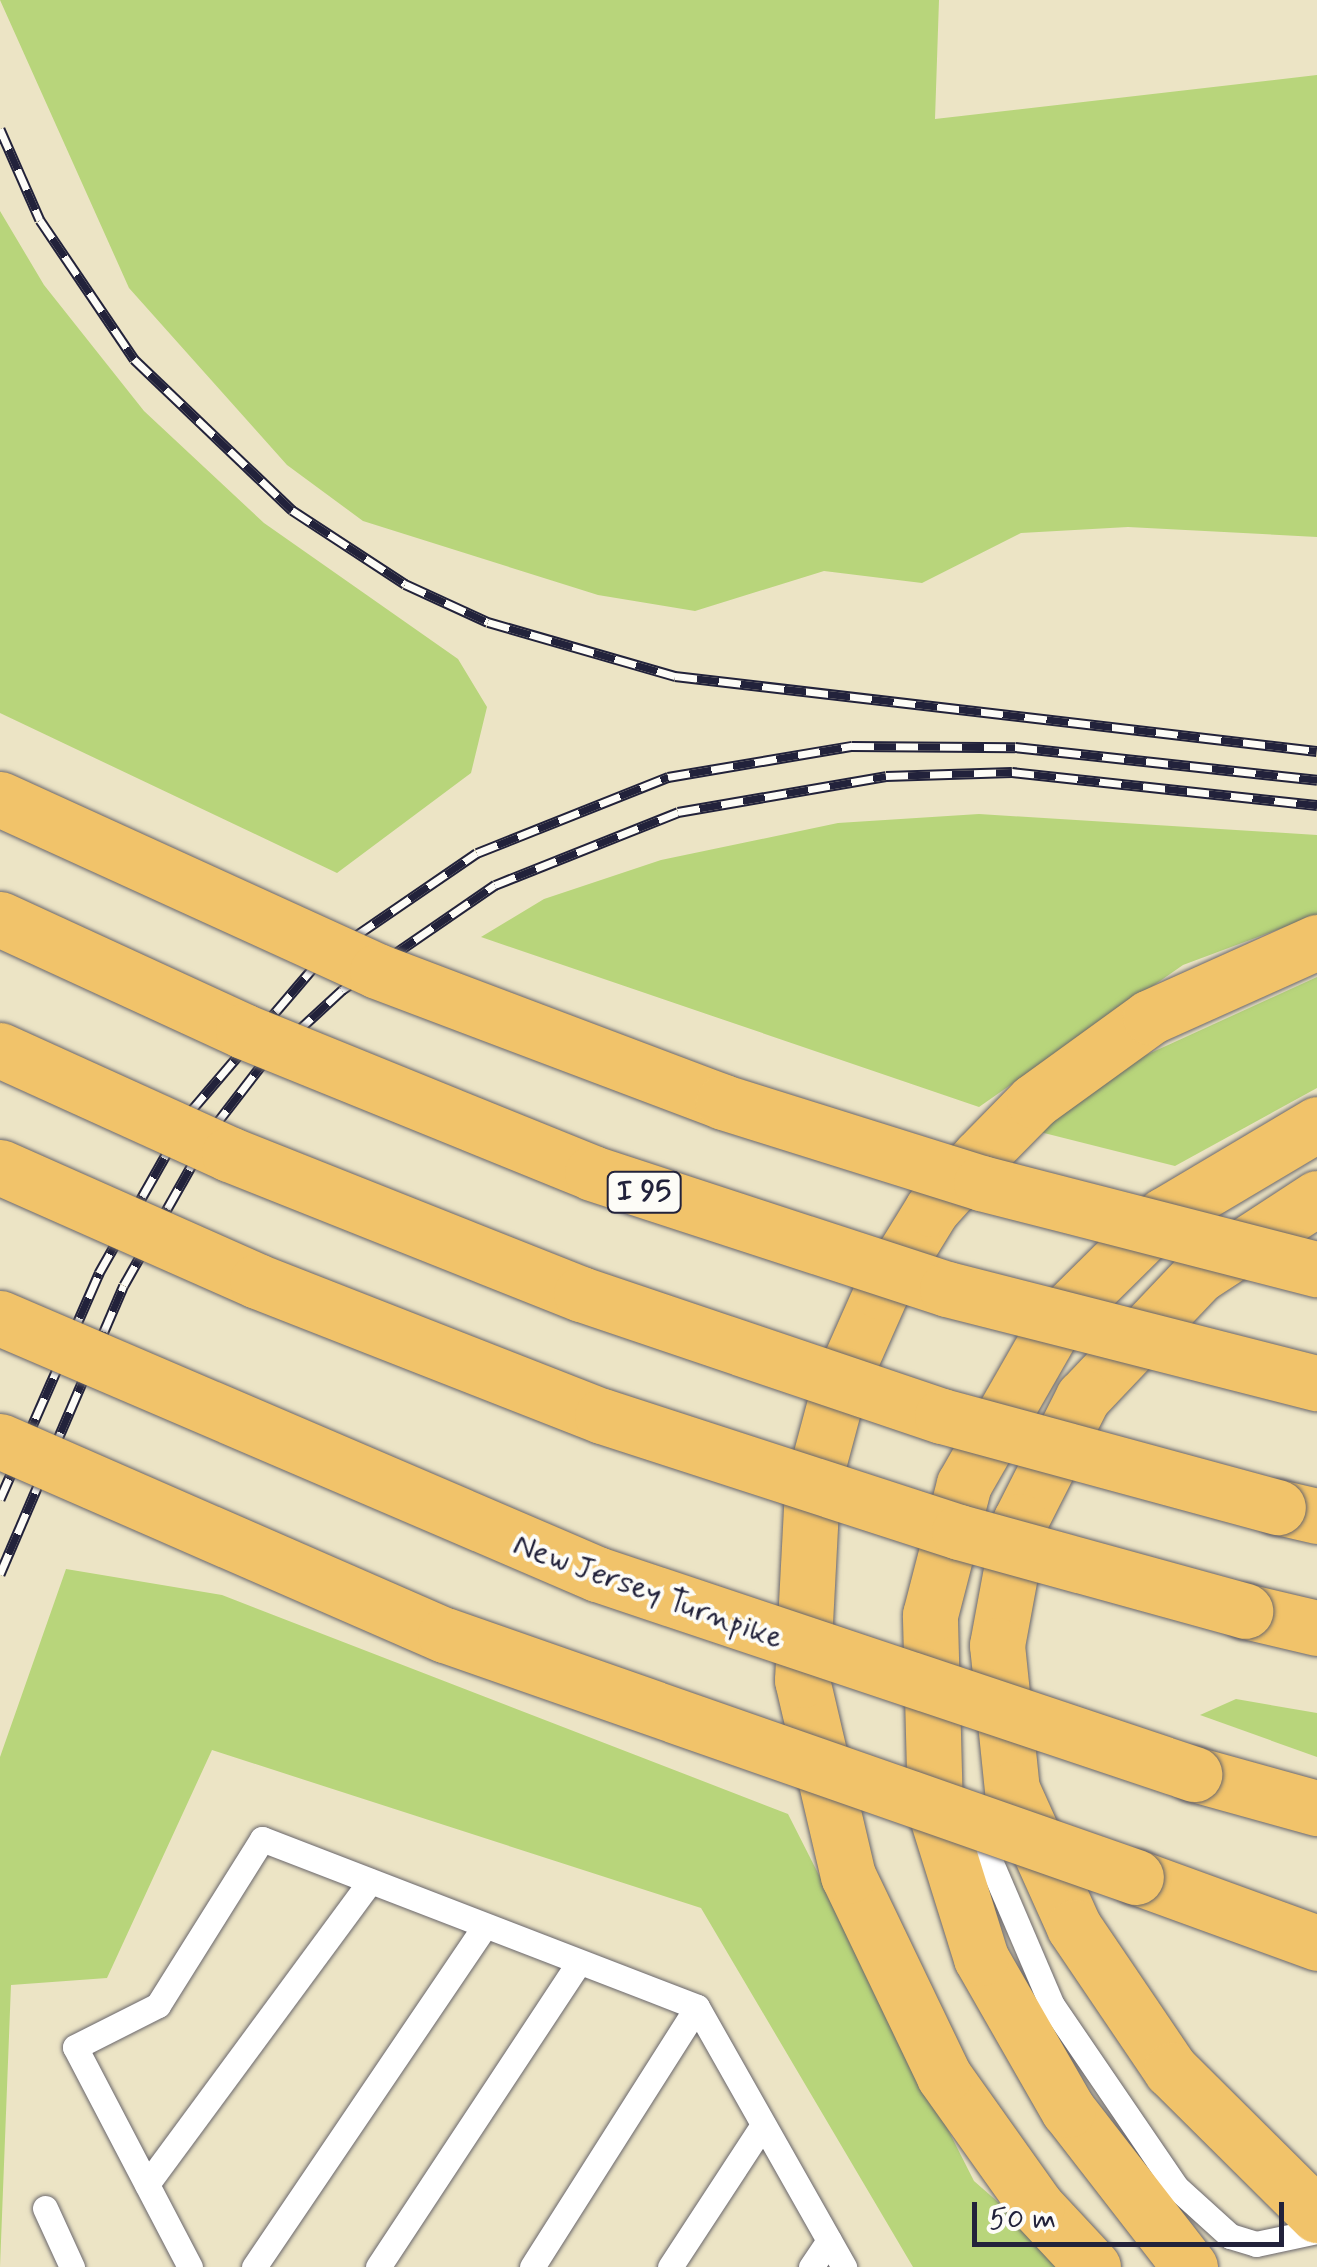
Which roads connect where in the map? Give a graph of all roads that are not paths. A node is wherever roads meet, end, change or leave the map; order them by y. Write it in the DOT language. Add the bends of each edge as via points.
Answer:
graph roads {
  1 [pos="0,799"];
  2 [pos="0,919"];
  3 [pos="1317,942"];
  4 [pos="0,1050"];
  5 [pos="1317,1124"];
  6 [pos="0,1167"];
  7 [pos="1317,1198"];
  8 [pos="1317,1270"];
  9 [pos="0,1318"];
  10 [pos="1317,1382"];
  11 [pos="0,1441"];
  12 [pos="1298,1512"];
  13 [pos="1317,1628"];
  14 [pos="926,1689"];
  15 [pos="817,1771"];
  16 [pos="1317,1808"];
  17 [pos="370,1880"];
  18 [pos="486,1926"];
  19 [pos="1317,1943"];
  20 [pos="579,1962"];
  21 [pos="697,2007"];
  22 [pos="764,2125"];
  23 [pos="147,2184"];
  24 [pos="45,2208"];
  25 [pos="1317,2215"];
  26 [pos="1317,2232"];
  27 [pos="829,2240"];
  28 [pos="72,2267"];
  29 [pos="190,2267"];
  30 [pos="254,2267"];
  31 [pos="378,2267"];
  32 [pos="532,2267"];
  33 [pos="670,2267"];
  34 [pos="811,2267"];
  35 [pos="844,2267"];
  36 [pos="1093,2267"];
  37 [pos="1190,2267"];
  1 -- 8 [label="highway, bridge" via="343,956 723,1102 981,1184"];
  2 -- 10 [label="highway, I 95, bridge" via="243,1032 592,1174 947,1289"];
  3 -- 15 [label="highway" via="1190,994 1081,1064 979,1156 911,1241 846,1369 812,1488 800,1651"];
  4 -- 12 [label="highway, bridge" via="247,1161 581,1294 942,1416"];
  5 -- 14 [label="highway" via="1164,1216 1076,1298 1028,1360 955,1507 934,1590"];
  6 -- 13 [label="highway, bridge" via="274,1288 602,1416 959,1532"];
  7 -- 25 [label="highway" via="1198,1276 1082,1397 1016,1534 998,1645 1012,1789 1074,1927 1172,2070"];
  9 -- 16 [label="highway, New Jersey Turnpike, bridge" via="582,1568 1194,1774"];
  11 -- 15 [label="highway, bridge" via="360,1601"];
  14 -- 26 [label="lane" via="994,1880 1114,2107 1176,2187 1230,2236 1256,2244"];
  14 -- 37 [label="highway" via="942,1842 981,1958 1068,2110"];
  15 -- 19 [label="highway, bridge"];
  15 -- 36 [label="highway" via="848,1876 912,2023 997,2154"];
  17 -- 18 [label="lane"];
  17 -- 23 [label="lane"];
  17 -- 23 [label="lane" via="262,1840 158,2005 75,2047"];
  18 -- 20 [label="lane"];
  18 -- 30 [label="lane"];
  20 -- 21 [label="lane"];
  20 -- 31 [label="lane"];
  21 -- 22 [label="lane"];
  21 -- 32 [label="lane"];
  22 -- 27 [label="lane"];
  22 -- 33 [label="lane"];
  23 -- 29 [label="lane"];
  24 -- 28 [label="lane"];
  27 -- 34 [label="lane"];
  27 -- 35 [label="lane"];
}
